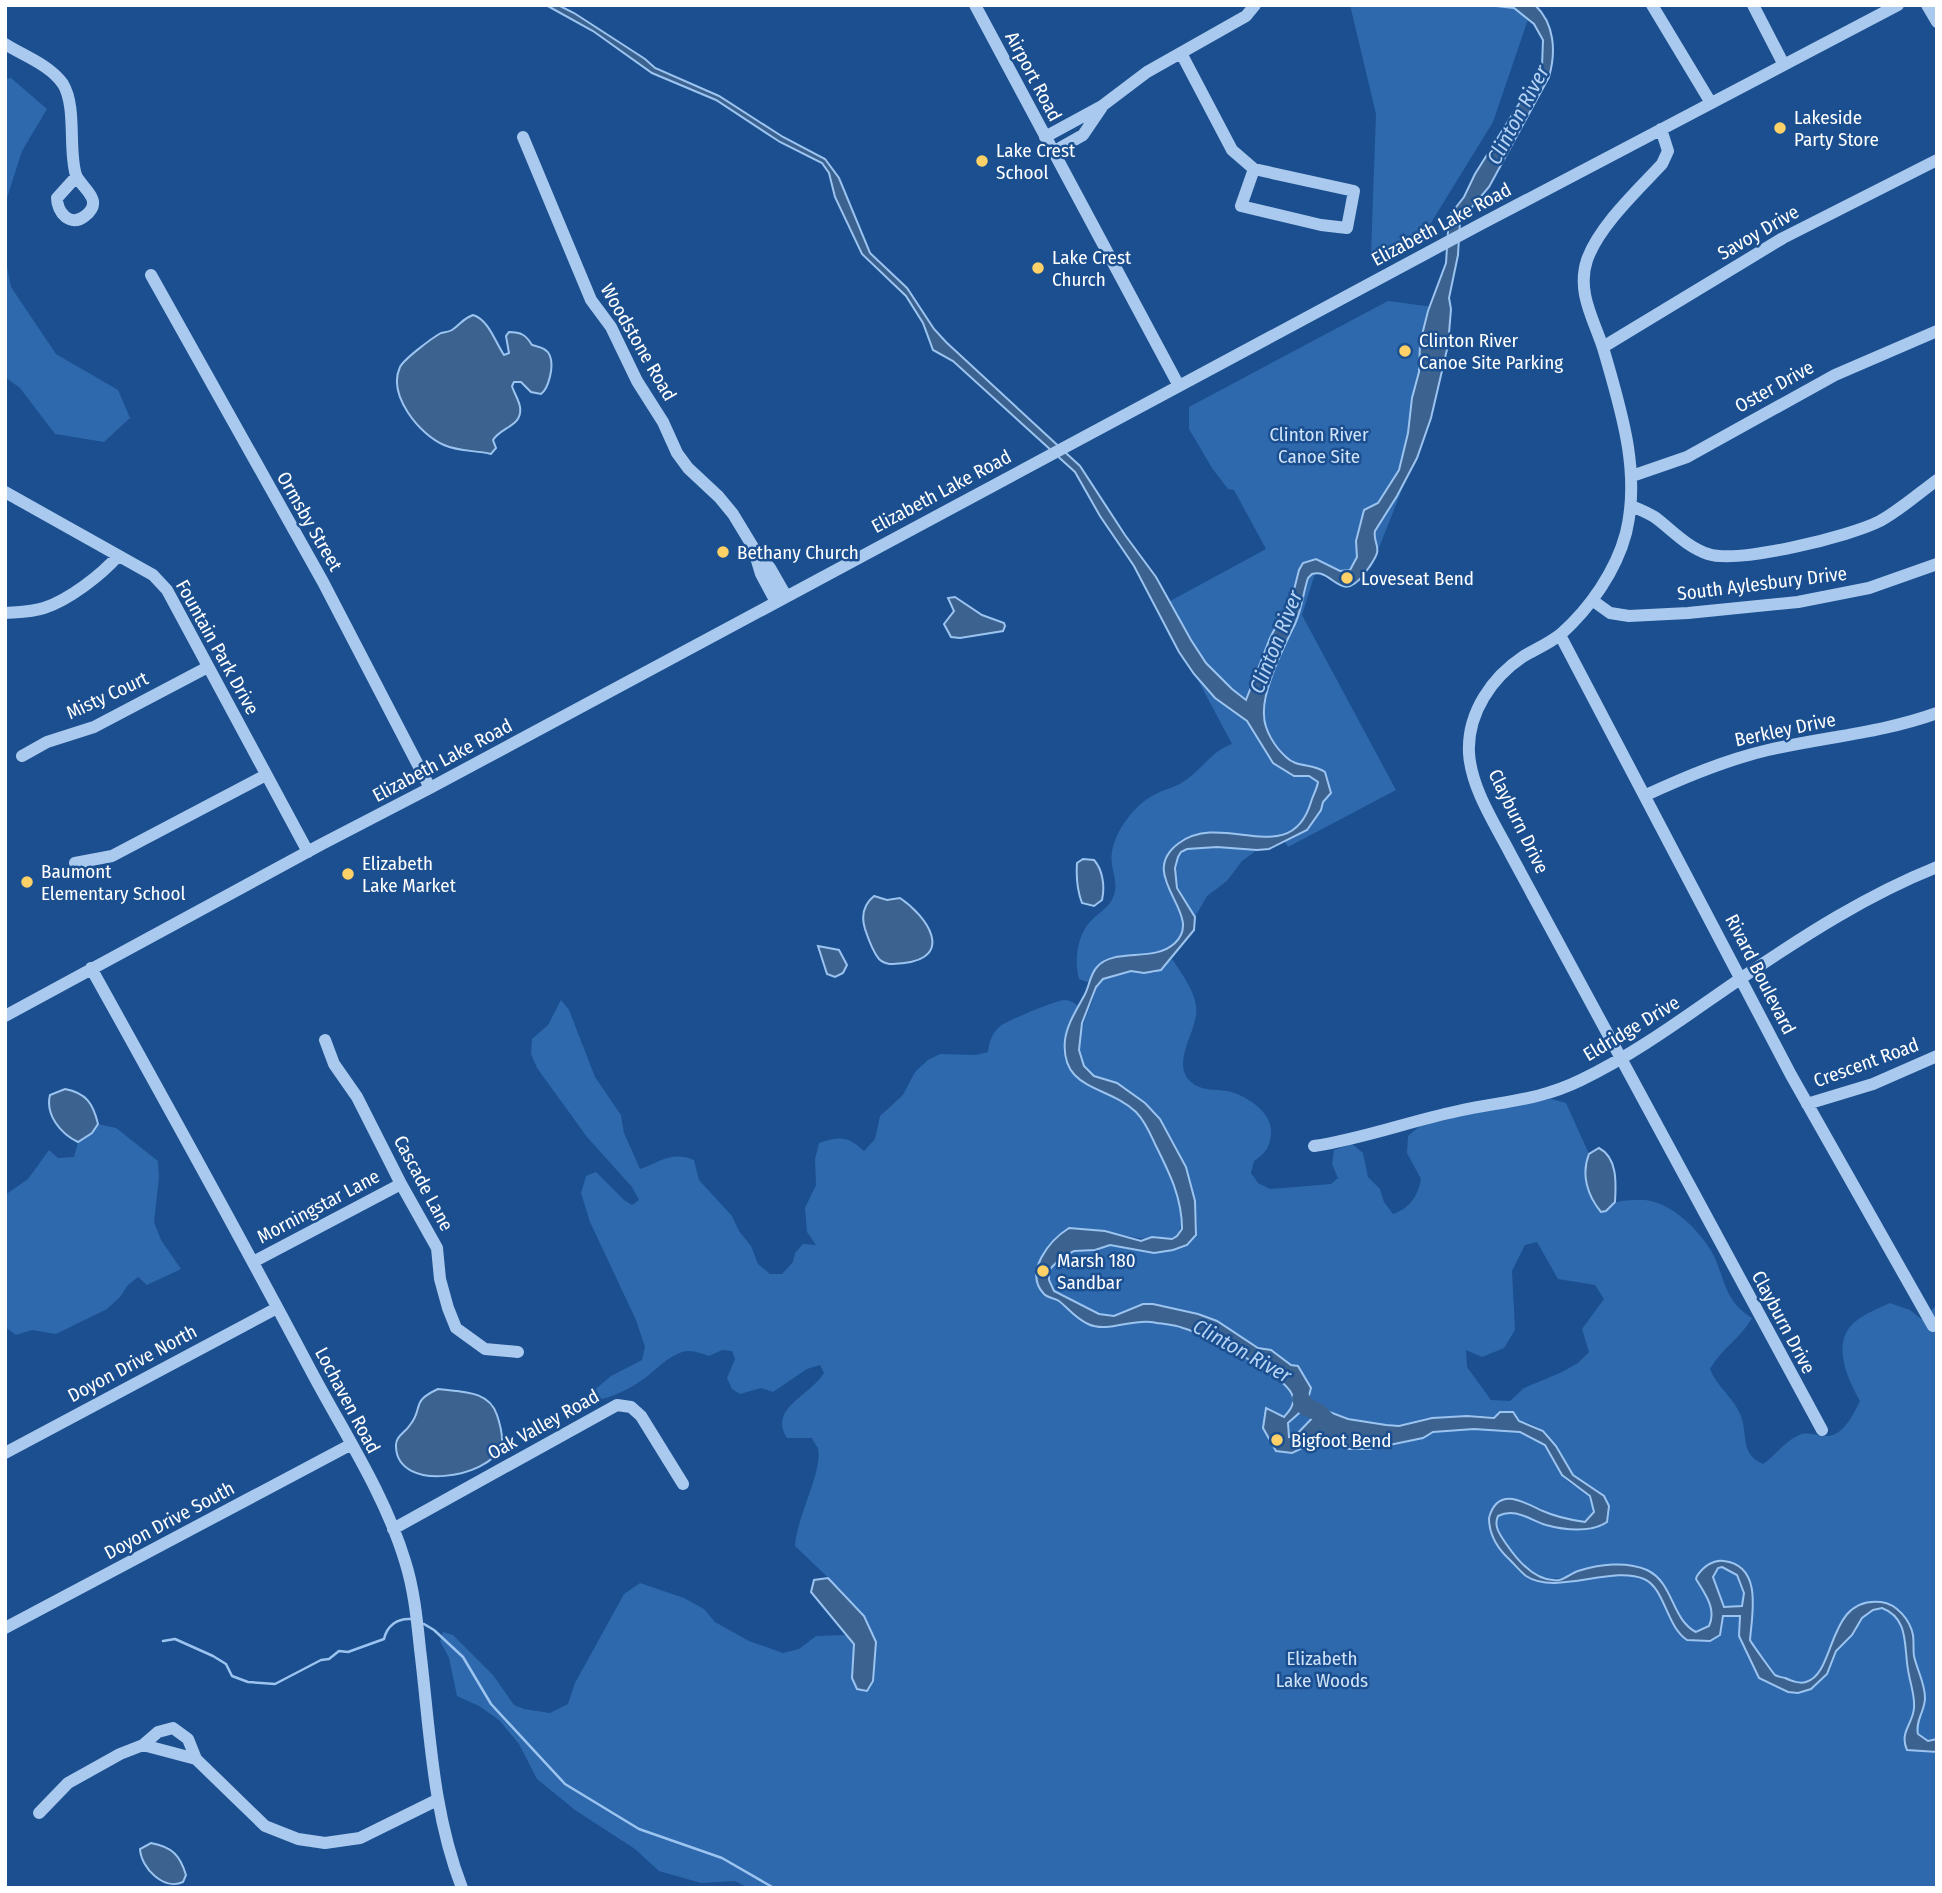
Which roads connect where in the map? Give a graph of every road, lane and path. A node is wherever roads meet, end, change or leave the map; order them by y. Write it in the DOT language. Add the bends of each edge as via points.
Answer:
graph roads {
  1 [pos="975,5"];
  2 [pos="1255,5"];
  3 [pos="1652,5"];
  4 [pos="1753,5"];
  5 [pos="1898,5"];
  6 [pos="1927,5"];
  7 [pos="1937,22"];
  8 [pos="5,44"];
  9 [pos="1181,53"];
  10 [pos="1784,65"];
  11 [pos="1711,103"];
  12 [pos="1102,106"];
  13 [pos="1661,129"];
  14 [pos="523,137"];
  15 [pos="1045,137"];
  16 [pos="1053,152"];
  17 [pos="1937,159"];
  18 [pos="1254,169"];
  19 [pos="76,177"];
  20 [pos="151,275"];
  21 [pos="1937,331"];
  22 [pos="1603,347"];
  23 [pos="1180,386"];
  24 [pos="1632,476"];
  25 [pos="1937,480"];
  26 [pos="5,492"];
  27 [pos="1632,506"];
  28 [pos="118,556"];
  29 [pos="1937,564"];
  30 [pos="781,599"];
  31 [pos="1592,600"];
  32 [pos="5,614"];
  33 [pos="1560,635"];
  34 [pos="208,667"];
  35 [pos="1937,713"];
  36 [pos="22,756"];
  37 [pos="266,775"];
  38 [pos="430,788"];
  39 [pos="1646,795"];
  40 [pos="308,852"];
  41 [pos="75,863"];
  42 [pos="1937,867"];
  43 [pos="91,968"];
  44 [pos="1742,978"];
  45 [pos="5,1016"];
  46 [pos="325,1040"];
  47 [pos="1937,1056"];
  48 [pos="1622,1058"];
  49 [pos="1808,1104"];
  50 [pos="1314,1146"];
  51 [pos="401,1184"];
  52 [pos="253,1262"];
  53 [pos="277,1308"];
  54 [pos="1933,1326"];
  55 [pos="518,1352"];
  56 [pos="1822,1430"];
  57 [pos="350,1445"];
  58 [pos="5,1453"];
  59 [pos="683,1485"];
  60 [pos="393,1529"];
  61 [pos="5,1628"];
  62 [pos="143,1745"];
  63 [pos="196,1759"];
  64 [pos="437,1800"];
  65 [pos="39,1812"];
  66 [pos="462,1888"];
  1 -- 15 [label="street, Airport Road"];
  2 -- 9 [label="street" via="1246,16"];
  3 -- 11 [label="street"];
  4 -- 10 [label="street"];
  5 -- 10 [label="street, Elizabeth Lake Road"];
  6 -- 7 [label="street"];
  8 -- 19 [label="street" via="55,74 64,86"];
  9 -- 12 [label="street"];
  9 -- 18 [label="street" via="1232,150"];
  10 -- 11 [label="street, Elizabeth Lake Road"];
  11 -- 13 [label="street, Elizabeth Lake Road"];
  12 -- 15 [label="street"];
  12 -- 16 [label="street" via="1083,135"];
  13 -- 22 [label="street, Clayburn Drive" via="1668,151 1662,164 1601,234 1587,259 1583,293"];
  13 -- 23 [label="street, Elizabeth Lake Road"];
  14 -- 30 [label="street, Woodstone Road" via="591,300 611,327 677,453 719,497 753,547 761,574"];
  15 -- 16 [label="street, Airport Road"];
  16 -- 23 [label="street, Airport Road"];
  17 -- 22 [label="street, Savoy Drive" via="1783,238"];
  18 -- 18 [label="street" via="1354,191 1347,228 1241,206"];
  20 -- 38 [label="street, Ormsby Street" via="323,583"];
  21 -- 24 [label="street, Oster Drive" via="1835,375 1687,457"];
  22 -- 24 [label="street, Clayburn Drive" via="1622,414"];
  23 -- 30 [label="street, Elizabeth Lake Road"];
  24 -- 27 [label="street, Clayburn Drive"];
  25 -- 27 [label="street" via="1879,522 1754,555 1709,554"];
  26 -- 28 [label="street, Fountain Park Drive"];
  27 -- 31 [label="street, Clayburn Drive" via="1615,563"];
  28 -- 32 [label="street" via="74,592 45,608"];
  28 -- 34 [label="street, Fountain Park Drive" via="153,575 167,590"];
  29 -- 31 [label="street, South Aylesbury Drive" via="1857,591 1798,602 1629,616 1610,613"];
  30 -- 38 [label="street, Elizabeth Lake Road"];
  31 -- 33 [label="street, Clayburn Drive"];
  33 -- 39 [label="street, Rivard Boulevard"];
  33 -- 48 [label="street, Clayburn Drive" via="1522,658 1488,691 1470,732 1469,754 1475,781 1501,835"];
  34 -- 36 [label="street, Misty Court" via="94,727 47,742"];
  34 -- 37 [label="street, Fountain Park Drive"];
  35 -- 39 [label="street, Berkley Drive" via="1890,728 1765,751 1697,772"];
  37 -- 40 [label="street, Fountain Park Drive"];
  37 -- 41 [label="street" via="112,856"];
  38 -- 40 [label="street, Elizabeth Lake Road"];
  39 -- 44 [label="street, Rivard Boulevard"];
  40 -- 43 [label="street, Elizabeth Lake Road"];
  42 -- 44 [label="street, Eldridge Drive" via="1831,919"];
  43 -- 45 [label="street, Elizabeth Lake Road"];
  43 -- 52 [label="street, Lochaven Road"];
  44 -- 48 [label="street, Eldridge Drive"];
  44 -- 49 [label="street, Rivard Boulevard"];
  46 -- 51 [label="street, Cascade Lane"];
  47 -- 49 [label="street, Crescent Road" via="1873,1084"];
  48 -- 50 [label="street, Eldridge Drive" via="1553,1092"];
  48 -- 56 [label="street, Clayburn Drive"];
  49 -- 54 [label="street, Rivard Boulevard"];
  51 -- 52 [label="street, Morningstar Lane"];
  51 -- 55 [label="street, Cascade Lane" via="437,1248 440,1279 456,1328 485,1349"];
  52 -- 53 [label="street, Lochaven Road"];
  53 -- 57 [label="street, Lochaven Road"];
  53 -- 58 [label="street, Doyon Drive North"];
  57 -- 60 [label="street, Lochaven Road"];
  57 -- 61 [label="street, Doyon Drive South"];
  59 -- 60 [label="street, Oak Valley Road" via="640,1416 617,1405"];
  60 -- 64 [label="street, Lochaven Road" via="406,1563 417,1620"];
  62 -- 63 [label="street"];
  62 -- 63 [label="street" via="158,1732 173,1728 188,1739"];
  62 -- 65 [label="street" via="68,1783"];
  63 -- 64 [label="street" via="265,1826 298,1839 325,1843 360,1838"];
  64 -- 66 [label="street, Lochaven Road"];
}
